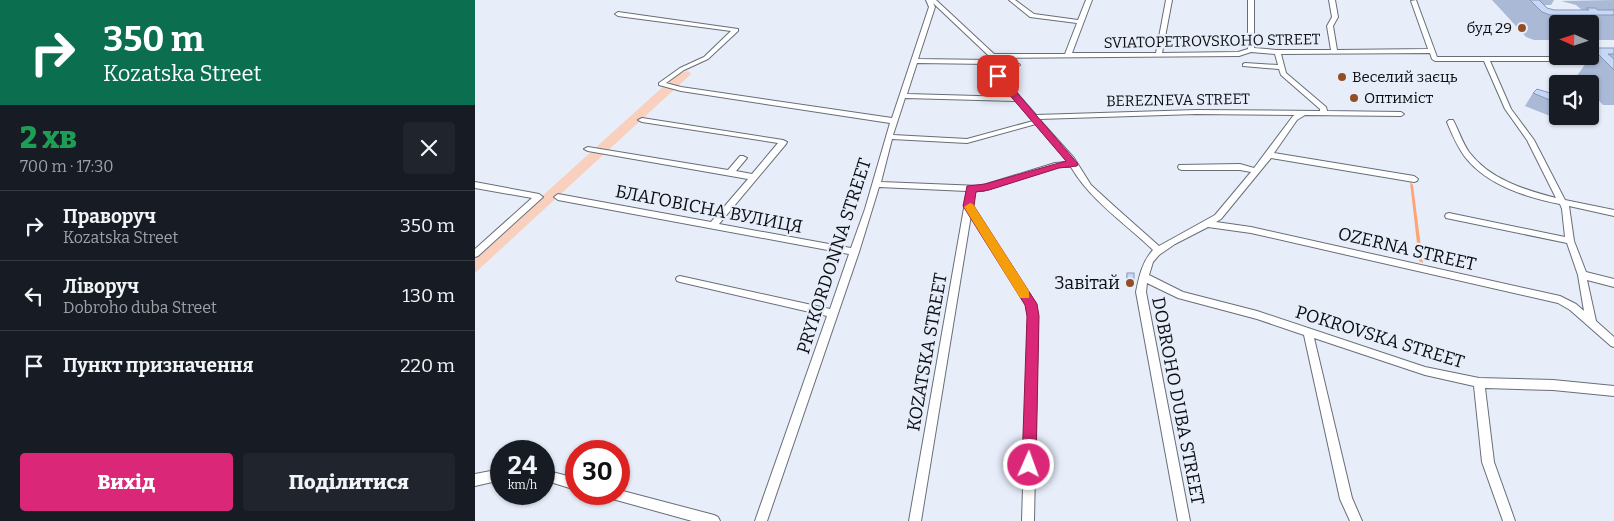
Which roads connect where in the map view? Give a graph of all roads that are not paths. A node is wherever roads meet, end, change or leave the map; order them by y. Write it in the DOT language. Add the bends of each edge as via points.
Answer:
graph roads {
  1 [pos="931,0"];
  2 [pos="1013,0"];
  3 [pos="1089,0"];
  4 [pos="1169,0"];
  5 [pos="1251,0"];
  6 [pos="1333,0"];
  7 [pos="1414,1"];
  8 [pos="618,14"];
  9 [pos="1080,22"];
  10 [pos="1251,50"];
  11 [pos="1432,51"];
  12 [pos="1277,52"];
  13 [pos="1334,52"];
  14 [pos="1159,54"];
  15 [pos="1067,56"];
  16 [pos="1486,59"];
  17 [pos="1614,59"];
  18 [pos="913,60"];
  19 [pos="992,61"];
  20 [pos="1017,65"];
  21 [pos="1245,65"];
  22 [pos="1281,67"];
  23 [pos="902,96"];
  24 [pos="1017,99"];
  25 [pos="1304,113"];
  26 [pos="1323,113"];
  27 [pos="1401,114"];
  28 [pos="1035,119"];
  29 [pos="642,120"];
  30 [pos="894,121"];
  31 [pos="1451,122"];
  32 [pos="889,136"];
  33 [pos="588,150"];
  34 [pos="1269,156"];
  35 [pos="743,158"];
  36 [pos="1073,164"];
  37 [pos="1182,167"];
  38 [pos="1257,171"];
  39 [pos="730,173"];
  40 [pos="754,177"];
  41 [pos="1414,179"];
  42 [pos="876,184"];
  43 [pos="475,185"];
  44 [pos="971,189"];
  45 [pos="558,197"];
  46 [pos="1561,202"];
  47 [pos="969,206"];
  48 [pos="1614,213"];
  49 [pos="1449,216"];
  50 [pos="1209,224"];
  51 [pos="713,226"];
  52 [pos="1570,241"];
  53 [pos="475,244"];
  54 [pos="484,246"];
  55 [pos="1158,250"];
  56 [pos="855,252"];
  57 [pos="475,254"];
  58 [pos="1582,275"];
  59 [pos="1144,277"];
  60 [pos="680,279"];
  61 [pos="1614,283"];
  62 [pos="833,313"];
  63 [pos="1591,323"];
  64 [pos="1308,332"];
  65 [pos="1614,343"];
  66 [pos="1479,383"];
  67 [pos="1614,391"];
  68 [pos="490,477"];
  69 [pos="475,480"];
  70 [pos="630,499"];
  71 [pos="714,521"];
  72 [pos="761,521"];
  73 [pos="915,521"];
  74 [pos="1028,521"];
  75 [pos="1184,521"];
  76 [pos="1356,521"];
  77 [pos="1509,521"];
  1 -- 18 [label="street, PRYKORDONNA STREET" via="932,7"];
  1 -- 19 [label="street"];
  2 -- 9 [label="street" via="1032,16"];
  3 -- 9 [label="street"];
  4 -- 14 [label="street"];
  5 -- 10 [label="street"];
  6 -- 13 [label="street" via="1335,17 1330,26"];
  7 -- 11 [label="street"];
  8 -- 30 [label="street" via="736,30 706,58 661,84"];
  9 -- 15 [label="street"];
  10 -- 12 [label="street, SVIATOPETROVSKOHO STREET"];
  10 -- 14 [label="street, SVIATOPETROVSKOHO STREET" via="1239,54"];
  11 -- 13 [label="street, SVIATOPETROVSKOHO STREET"];
  11 -- 16 [label="street" via="1435,59"];
  12 -- 13 [label="street, SVIATOPETROVSKOHO STREET"];
  12 -- 22 [label="street"];
  14 -- 15 [label="street, SVIATOPETROVSKOHO STREET"];
  15 -- 19 [label="street, SVIATOPETROVSKOHO STREET"];
  16 -- 17 [label="street"];
  16 -- 46 [label="street" via="1508,109 1529,140"];
  18 -- 19 [label="street"];
  18 -- 23 [label="street, PRYKORDONNA STREET"];
  19 -- 20 [label="street"];
  19 -- 24 [label="street" via="998,76"];
  21 -- 22 [label="street"];
  22 -- 26 [label="street" via="1283,74 1325,108"];
  23 -- 24 [label="street"];
  23 -- 30 [label="street, PRYKORDONNA STREET"];
  24 -- 28 [label="street"];
  25 -- 26 [label="street, BEREZNEVA STREET"];
  25 -- 28 [label="street, BEREZNEVA STREET" via="1195,112"];
  25 -- 34 [label="street" via="1295,118"];
  26 -- 27 [label="street, BEREZNEVA STREET"];
  28 -- 32 [label="street, BEREZNEVA STREET" via="967,141"];
  28 -- 36 [label="street"];
  29 -- 40 [label="street" via="783,142"];
  30 -- 32 [label="street, PRYKORDONNA STREET"];
  31 -- 46 [label="street" via="1460,144 1483,172 1533,194"];
  32 -- 42 [label="street, PRYKORDONNA STREET"];
  33 -- 39 [label="street"];
  34 -- 38 [label="street"];
  34 -- 41 [label="street"];
  35 -- 39 [label="street"];
  36 -- 44 [label="street" via="1058,165 985,188"];
  36 -- 55 [label="street" via="1096,195"];
  37 -- 38 [label="street" via="1240,167"];
  38 -- 50 [label="street"];
  39 -- 40 [label="street"];
  40 -- 51 [label="street"];
  42 -- 44 [label="street"];
  42 -- 56 [label="street, PRYKORDONNA STREET"];
  43 -- 54 [label="street" via="539,197"];
  44 -- 47 [label="street, KOZATSKA STREET"];
  45 -- 51 [label="street, БЛАГОВІСНА ВУЛИЦЯ"];
  46 -- 48 [label="street"];
  46 -- 52 [label="street" via="1566,209"];
  47 -- 73 [label="street, KOZATSKA STREET"];
  47 -- 74 [label="street" via="1031,304"];
  49 -- 52 [label="street"];
  50 -- 55 [label="street"];
  50 -- 63 [label="street, OZERNA STREET" via="1251,230 1561,300"];
  51 -- 56 [label="street, БЛАГОВІСНА ВУЛИЦЯ"];
  52 -- 58 [label="street"];
  53 -- 54 [label="street"];
  54 -- 57 [label="street"];
  55 -- 59 [label="street, DOBROHO DUBA STREET" via="1151,257"];
  56 -- 62 [label="street, PRYKORDONNA STREET"];
  58 -- 61 [label="street"];
  58 -- 63 [label="street"];
  59 -- 64 [label="street, POKROVSKA STREET" via="1181,295"];
  59 -- 75 [label="street, DOBROHO DUBA STREET" via="1141,292"];
  60 -- 62 [label="street"];
  62 -- 72 [label="street, PRYKORDONNA STREET"];
  63 -- 65 [label="street, OZERNA STREET"];
  64 -- 66 [label="street, POKROVSKA STREET" via="1425,371"];
  64 -- 76 [label="street" via="1346,498"];
  66 -- 67 [label="street, POKROVSKA STREET"];
  66 -- 77 [label="street" via="1488,462"];
  68 -- 69 [label="street"];
  70 -- 71 [label="street"];
}
